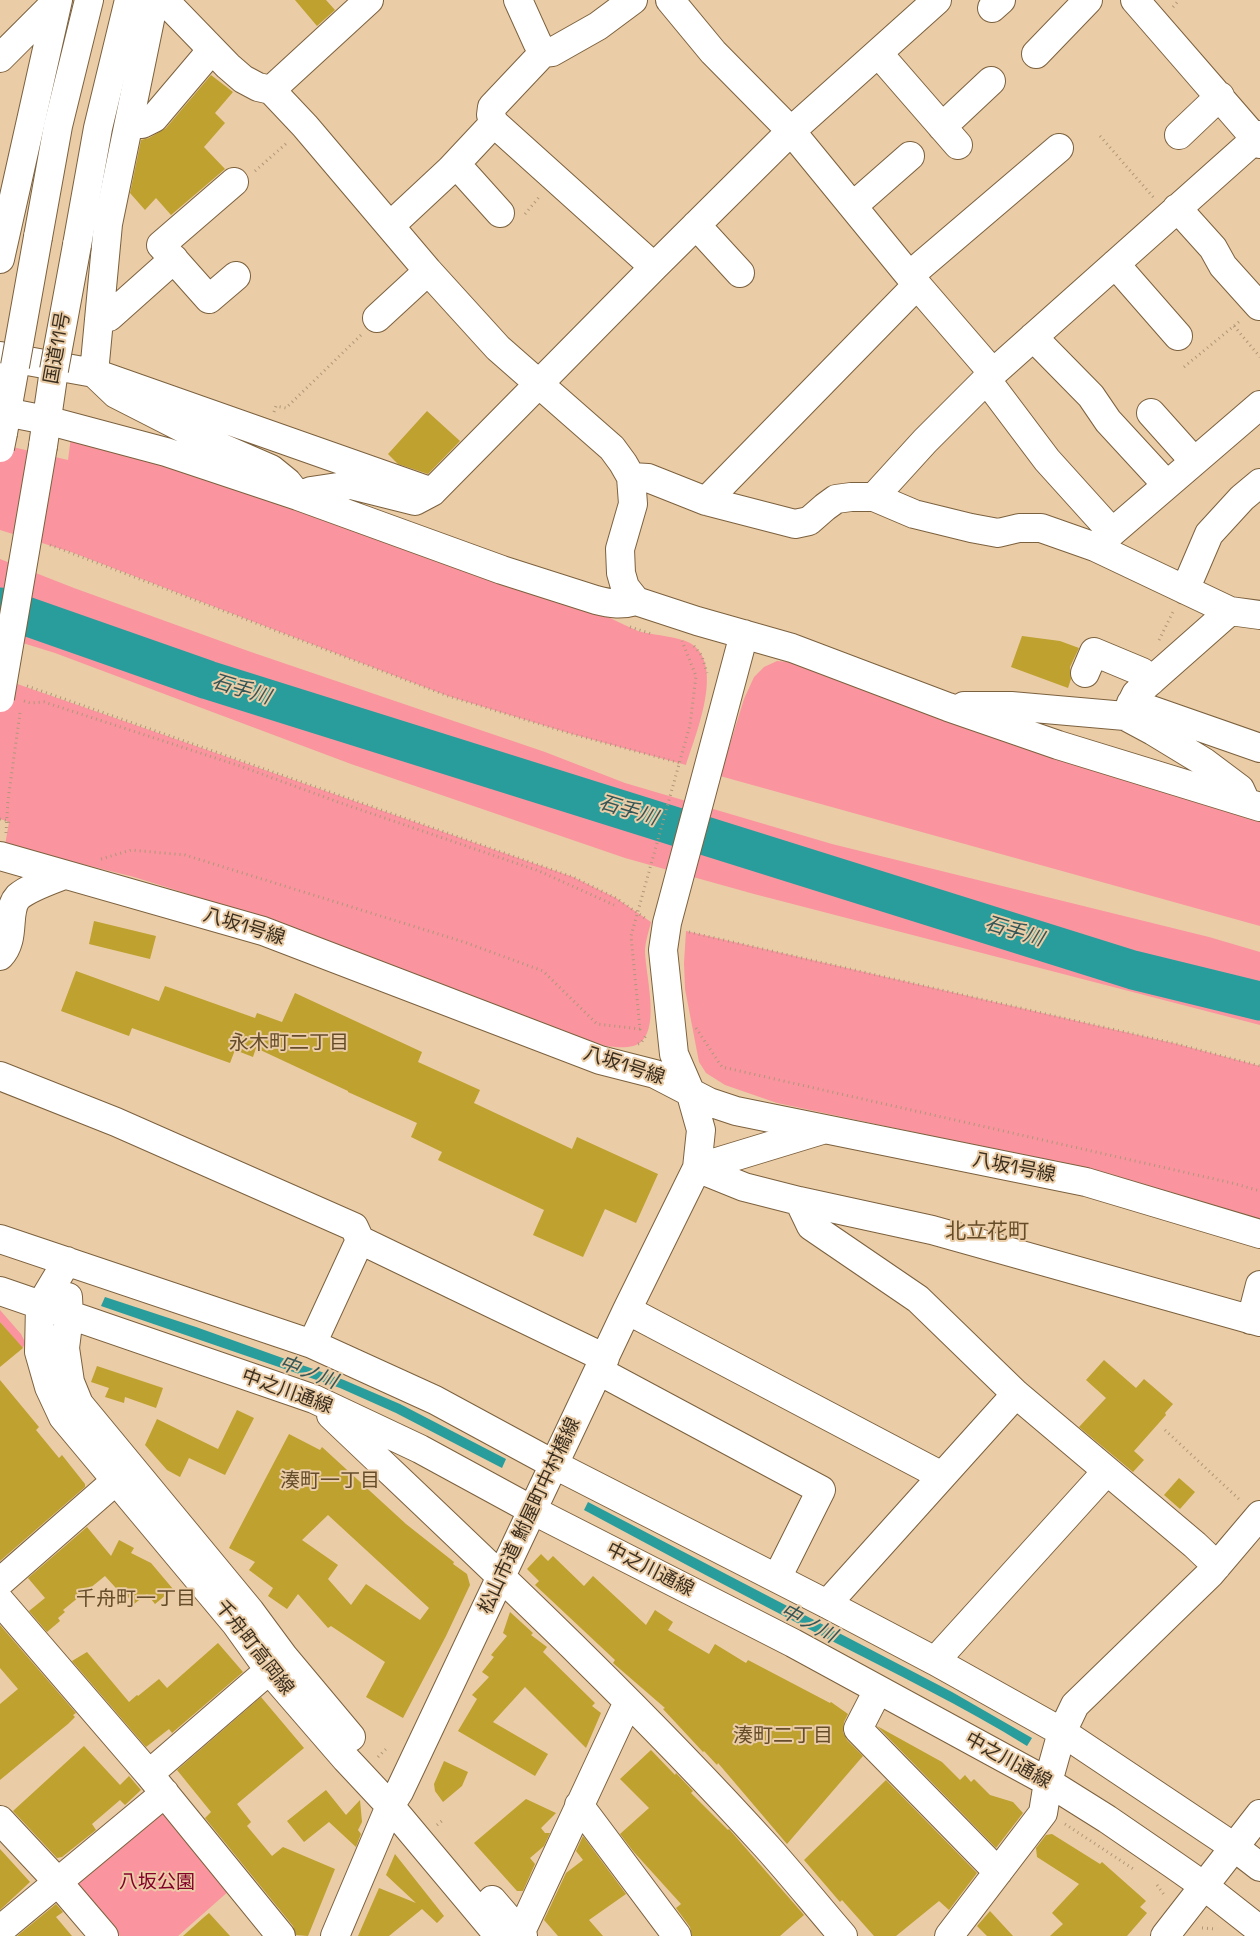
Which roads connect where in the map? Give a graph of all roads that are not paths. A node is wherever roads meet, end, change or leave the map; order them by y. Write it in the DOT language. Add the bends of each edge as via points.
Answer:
graph roads {
  1 [pos="58,0"];
  2 [pos="89,0"];
  3 [pos="130,0"];
  4 [pos="147,0"];
  5 [pos="164,0"];
  6 [pos="369,0"];
  7 [pos="518,0"];
  8 [pos="633,0"];
  9 [pos="937,0"];
  10 [pos="1088,0"];
  11 [pos="1135,0"];
  12 [pos="676,2"];
  13 [pos="213,51"];
  14 [pos="544,53"];
  15 [pos="878,53"];
  16 [pos="1036,54"];
  17 [pos="0,58"];
  18 [pos="992,81"];
  19 [pos="271,90"];
  20 [pos="1220,96"];
  21 [pos="494,123"];
  22 [pos="129,124"];
  23 [pos="791,132"];
  24 [pos="1179,135"];
  25 [pos="1259,139"];
  26 [pos="1059,148"];
  27 [pos="910,156"];
  28 [pos="456,164"];
  29 [pos="234,182"];
  30 [pos="853,206"];
  31 [pos="1173,212"];
  32 [pos="512,214"];
  33 [pos="4,223"];
  34 [pos="391,225"];
  35 [pos="696,225"];
  36 [pos="174,259"];
  37 [pos="0,260"];
  38 [pos="1115,264"];
  39 [pos="654,267"];
  40 [pos="428,271"];
  41 [pos="740,273"];
  42 [pos="236,276"];
  43 [pos="913,280"];
  44 [pos="1259,306"];
  45 [pos="378,318"];
  46 [pos="99,319"];
  47 [pos="1178,336"];
  48 [pos="1033,337"];
  49 [pos="7,361"];
  50 [pos="94,373"];
  51 [pos="990,376"];
  52 [pos="539,383"];
  53 [pos="1260,405"];
  54 [pos="1151,413"];
  55 [pos="2,426"];
  56 [pos="44,433"];
  57 [pos="1194,462"];
  58 [pos="631,477"];
  59 [pos="1260,483"];
  60 [pos="1167,485"];
  61 [pos="432,492"];
  62 [pos="298,496"];
  63 [pos="874,497"];
  64 [pos="706,501"];
  65 [pos="1104,540"];
  66 [pos="1185,590"];
  67 [pos="636,601"];
  68 [pos="1230,611"];
  69 [pos="1260,615"];
  70 [pos="744,634"];
  71 [pos="1085,674"];
  72 [pos="1147,676"];
  73 [pos="11,699"];
  74 [pos="948,707"];
  75 [pos="1128,709"];
  76 [pos="1260,748"];
  77 [pos="1253,804"];
  78 [pos="3,849"];
  79 [pos="64,874"];
  80 [pos="0,956"];
  81 [pos="0,1076"];
  82 [pos="690,1091"];
  83 [pos="824,1130"];
  84 [pos="697,1168"];
  85 [pos="799,1201"];
  86 [pos="1260,1234"];
  87 [pos="0,1239"];
  88 [pos="360,1240"];
  89 [pos="67,1261"];
  90 [pos="1260,1284"];
  91 [pos="0,1291"];
  92 [pos="40,1306"];
  93 [pos="627,1310"];
  94 [pos="69,1316"];
  95 [pos="1256,1321"];
  96 [pos="312,1344"];
  97 [pos="602,1365"];
  98 [pos="1016,1394"];
  99 [pos="314,1399"];
  100 [pos="555,1465"];
  101 [pos="1107,1471"];
  102 [pos="123,1474"];
  103 [pos="942,1476"];
  104 [pos="532,1510"];
  105 [pos="1259,1516"];
  106 [pos="1217,1566"];
  107 [pos="501,1578"];
  108 [pos="777,1578"];
  109 [pos="0,1582"];
  110 [pos="0,1601"];
  111 [pos="827,1604"];
  112 [pos="935,1661"];
  113 [pos="276,1664"];
  114 [pos="878,1690"];
  115 [pos="628,1702"];
  116 [pos="1062,1732"];
  117 [pos="1048,1782"];
  118 [pos="157,1783"];
  119 [pos="394,1799"];
  120 [pos="579,1805"];
  121 [pos="1260,1814"];
  122 [pos="0,1820"];
  123 [pos="1234,1846"];
  124 [pos="1260,1867"];
  125 [pos="998,1872"];
  126 [pos="57,1881"];
  127 [pos="1204,1886"];
  128 [pos="0,1930"];
  129 [pos="1260,1930"];
  130 [pos="515,1935"];
  131 [pos="104,1936"];
  132 [pos="282,1936"];
  133 [pos="335,1936"];
  134 [pos="677,1936"];
  135 [pos="843,1936"];
  136 [pos="949,1936"];
  137 [pos="1165,1936"];
  1 -- 17 [label="main road"];
  1 -- 33 [label="main road"];
  2 -- 49 [label="main road, 国道11号, bridge" via="58,126 38,237"];
  3 -- 56 [label="main road, 国道11号, bridge" via="98,128"];
  4 -- 22 [label="main road" via="151,15"];
  5 -- 13 [label="main road"];
  6 -- 19 [label="main road"];
  7 -- 14 [label="main road"];
  8 -- 14 [label="main road" via="598,26 552,52"];
  9 -- 15 [label="main road"];
  10 -- 16 [label="main road"];
  11 -- 20 [label="main road"];
  12 -- 23 [label="main road" via="713,52"];
  13 -- 19 [label="main road" via="243,79"];
  13 -- 22 [label="main road" via="154,118 142,124"];
  14 -- 21 [label="main road" via="492,108"];
  15 -- 18 [label="main road" via="950,136"];
  15 -- 23 [label="main road"];
  19 -- 34 [label="main road"];
  20 -- 24 [label="main road"];
  20 -- 25 [label="main road"];
  21 -- 28 [label="main road"];
  21 -- 39 [label="main road"];
  22 -- 46 [label="main road" via="108,224"];
  23 -- 30 [label="main road"];
  23 -- 35 [label="main road"];
  25 -- 31 [label="main road"];
  26 -- 43 [label="main road"];
  27 -- 30 [label="main road"];
  28 -- 32 [label="main road"];
  28 -- 34 [label="main road"];
  29 -- 36 [label="main road" via="161,245"];
  30 -- 43 [label="main road"];
  31 -- 38 [label="main road"];
  31 -- 44 [label="main road" via="1213,248 1223,266"];
  33 -- 37 [label="main road"];
  34 -- 40 [label="main road"];
  35 -- 39 [label="main road"];
  35 -- 41 [label="main road"];
  36 -- 42 [label="main road" via="209,299"];
  36 -- 46 [label="main road" via="108,317"];
  38 -- 47 [label="main road"];
  38 -- 48 [label="main road"];
  39 -- 52 [label="main road"];
  40 -- 45 [label="main road"];
  40 -- 52 [label="main road" via="498,348"];
  43 -- 51 [label="main road"];
  43 -- 64 [label="main road"];
  46 -- 50 [label="main road"];
  48 -- 51 [label="main road"];
  48 -- 60 [label="main road" via="1091,396 1108,421"];
  49 -- 50 [label="main road"];
  49 -- 55 [label="main road, 国道11号"];
  50 -- 61 [label="main road"];
  50 -- 62 [label="main road" via="116,394 271,470"];
  51 -- 63 [label="main road"];
  51 -- 65 [label="main road"];
  52 -- 58 [label="main road" via="612,448"];
  52 -- 61 [label="main road"];
  53 -- 57 [label="main road"];
  54 -- 57 [label="main road"];
  55 -- 56 [label="main road"];
  56 -- 62 [label="main road" via="166,452"];
  56 -- 73 [label="main road, 国道11号, bridge"];
  57 -- 60 [label="main road"];
  58 -- 64 [label="main road" via="648,478"];
  58 -- 67 [label="main road" via="633,504 620,549 625,587"];
  59 -- 66 [label="main road" via="1209,534"];
  60 -- 65 [label="main road"];
  61 -- 62 [label="main road" via="415,501 351,485"];
  62 -- 67 [label="main road" via="502,570 608,604 624,605"];
  63 -- 64 [label="main road" via="836,499 809,521 795,524"];
  63 -- 65 [label="main road" via="914,514 971,528 998,533 1019,528 1041,528"];
  65 -- 66 [label="main road"];
  66 -- 68 [label="main road"];
  67 -- 70 [label="main road"];
  68 -- 69 [label="main road"];
  68 -- 72 [label="main road"];
  70 -- 74 [label="main road" via="792,648"];
  70 -- 82 [label="main road, 松山市道 鮒屋町中村橋線" via="697,765 663,950 674,1054"];
  71 -- 72 [label="main road" via="1094,652"];
  72 -- 75 [label="main road"];
  74 -- 75 [label="main road"];
  74 -- 77 [label="main road" via="1058,745"];
  75 -- 76 [label="main road"];
  75 -- 77 [label="main road" via="1153,731 1240,789"];
  78 -- 79 [label="main road, 八坂1号線"];
  79 -- 80 [label="main road" via="19,896 12,906 7,948"];
  79 -- 82 [label="main road, 八坂1号線" via="263,931 600,1060 655,1074"];
  81 -- 88 [label="main road" via="116,1122 354,1227"];
  82 -- 83 [label="main road, 八坂1号線" via="709,1102 736,1111"];
  82 -- 84 [label="main road, 松山市道 鮒屋町中村橋線" via="700,1130"];
  83 -- 84 [label="main road"];
  83 -- 86 [label="main road, 八坂1号線" via="1086,1182"];
  84 -- 85 [label="main road" via="744,1187"];
  84 -- 93 [label="main road, 松山市道 鮒屋町中村橋線"];
  85 -- 95 [label="main road" via="932,1230"];
  85 -- 98 [label="main road" via="811,1226 918,1299"];
  87 -- 89 [label="main road"];
  88 -- 96 [label="main road"];
  88 -- 97 [label="main road"];
  89 -- 92 [label="main road, 千舟町高岡線"];
  89 -- 94 [label="main road, 千舟町高岡線"];
  89 -- 96 [label="main road"];
  90 -- 95 [label="main road"];
  91 -- 92 [label="main road, 中之川通線"];
  92 -- 94 [label="main road, 中之川通線"];
  92 -- 102 [label="main road, 千舟町高岡線" via="39,1352 49,1387 64,1417"];
  93 -- 97 [label="main road, 松山市道 鮒屋町中村橋線"];
  93 -- 103 [label="main road"];
  94 -- 99 [label="main road, 中之川通線"];
  94 -- 102 [label="main road, 千舟町高岡線" via="65,1348 70,1382 79,1404"];
  96 -- 100 [label="main road" via="435,1400"];
  97 -- 100 [label="main road, 松山市道 鮒屋町中村橋線"];
  97 -- 108 [label="main road" via="821,1490"];
  98 -- 101 [label="main road"];
  98 -- 103 [label="main road"];
  99 -- 104 [label="main road, 中之川通線" via="420,1449"];
  99 -- 107 [label="main road"];
  100 -- 104 [label="main road, 松山市道 鮒屋町中村橋線"];
  100 -- 108 [label="main road"];
  101 -- 106 [label="main road"];
  101 -- 112 [label="main road"];
  102 -- 109 [label="main road"];
  102 -- 113 [label="main road, 千舟町高岡線" via="236,1624"];
  103 -- 111 [label="main road"];
  104 -- 107 [label="main road, 松山市道 鮒屋町中村橋線"];
  104 -- 114 [label="main road, 中之川通線"];
  105 -- 106 [label="main road"];
  106 -- 116 [label="main road" via="1075,1705"];
  107 -- 115 [label="main road"];
  107 -- 119 [label="main road, 松山市道 鮒屋町中村橋線"];
  108 -- 111 [label="main road"];
  110 -- 118 [label="main road"];
  111 -- 112 [label="main road"];
  112 -- 116 [label="main road"];
  113 -- 118 [label="main road"];
  113 -- 119 [label="main road, 千舟町高岡線" via="346,1760"];
  114 -- 117 [label="main road, 中之川通線"];
  114 -- 125 [label="main road" via="858,1729"];
  115 -- 120 [label="main road"];
  115 -- 135 [label="main road" via="767,1847"];
  116 -- 117 [label="main road"];
  116 -- 123 [label="main road"];
  117 -- 125 [label="main road" via="1042,1813"];
  117 -- 127 [label="main road, 中之川通線"];
  118 -- 126 [label="main road"];
  118 -- 132 [label="main road"];
  119 -- 130 [label="main road, 千舟町高岡線"];
  119 -- 133 [label="main road, 松山市道 鮒屋町中村橋線"];
  120 -- 130 [label="main road"];
  120 -- 134 [label="main road"];
  121 -- 123 [label="main road"];
  122 -- 126 [label="main road"];
  123 -- 124 [label="main road"];
  123 -- 127 [label="main road"];
  125 -- 136 [label="main road"];
  126 -- 128 [label="main road"];
  126 -- 131 [label="main road"];
  127 -- 129 [label="main road, 中之川通線"];
  127 -- 137 [label="main road"];
}
